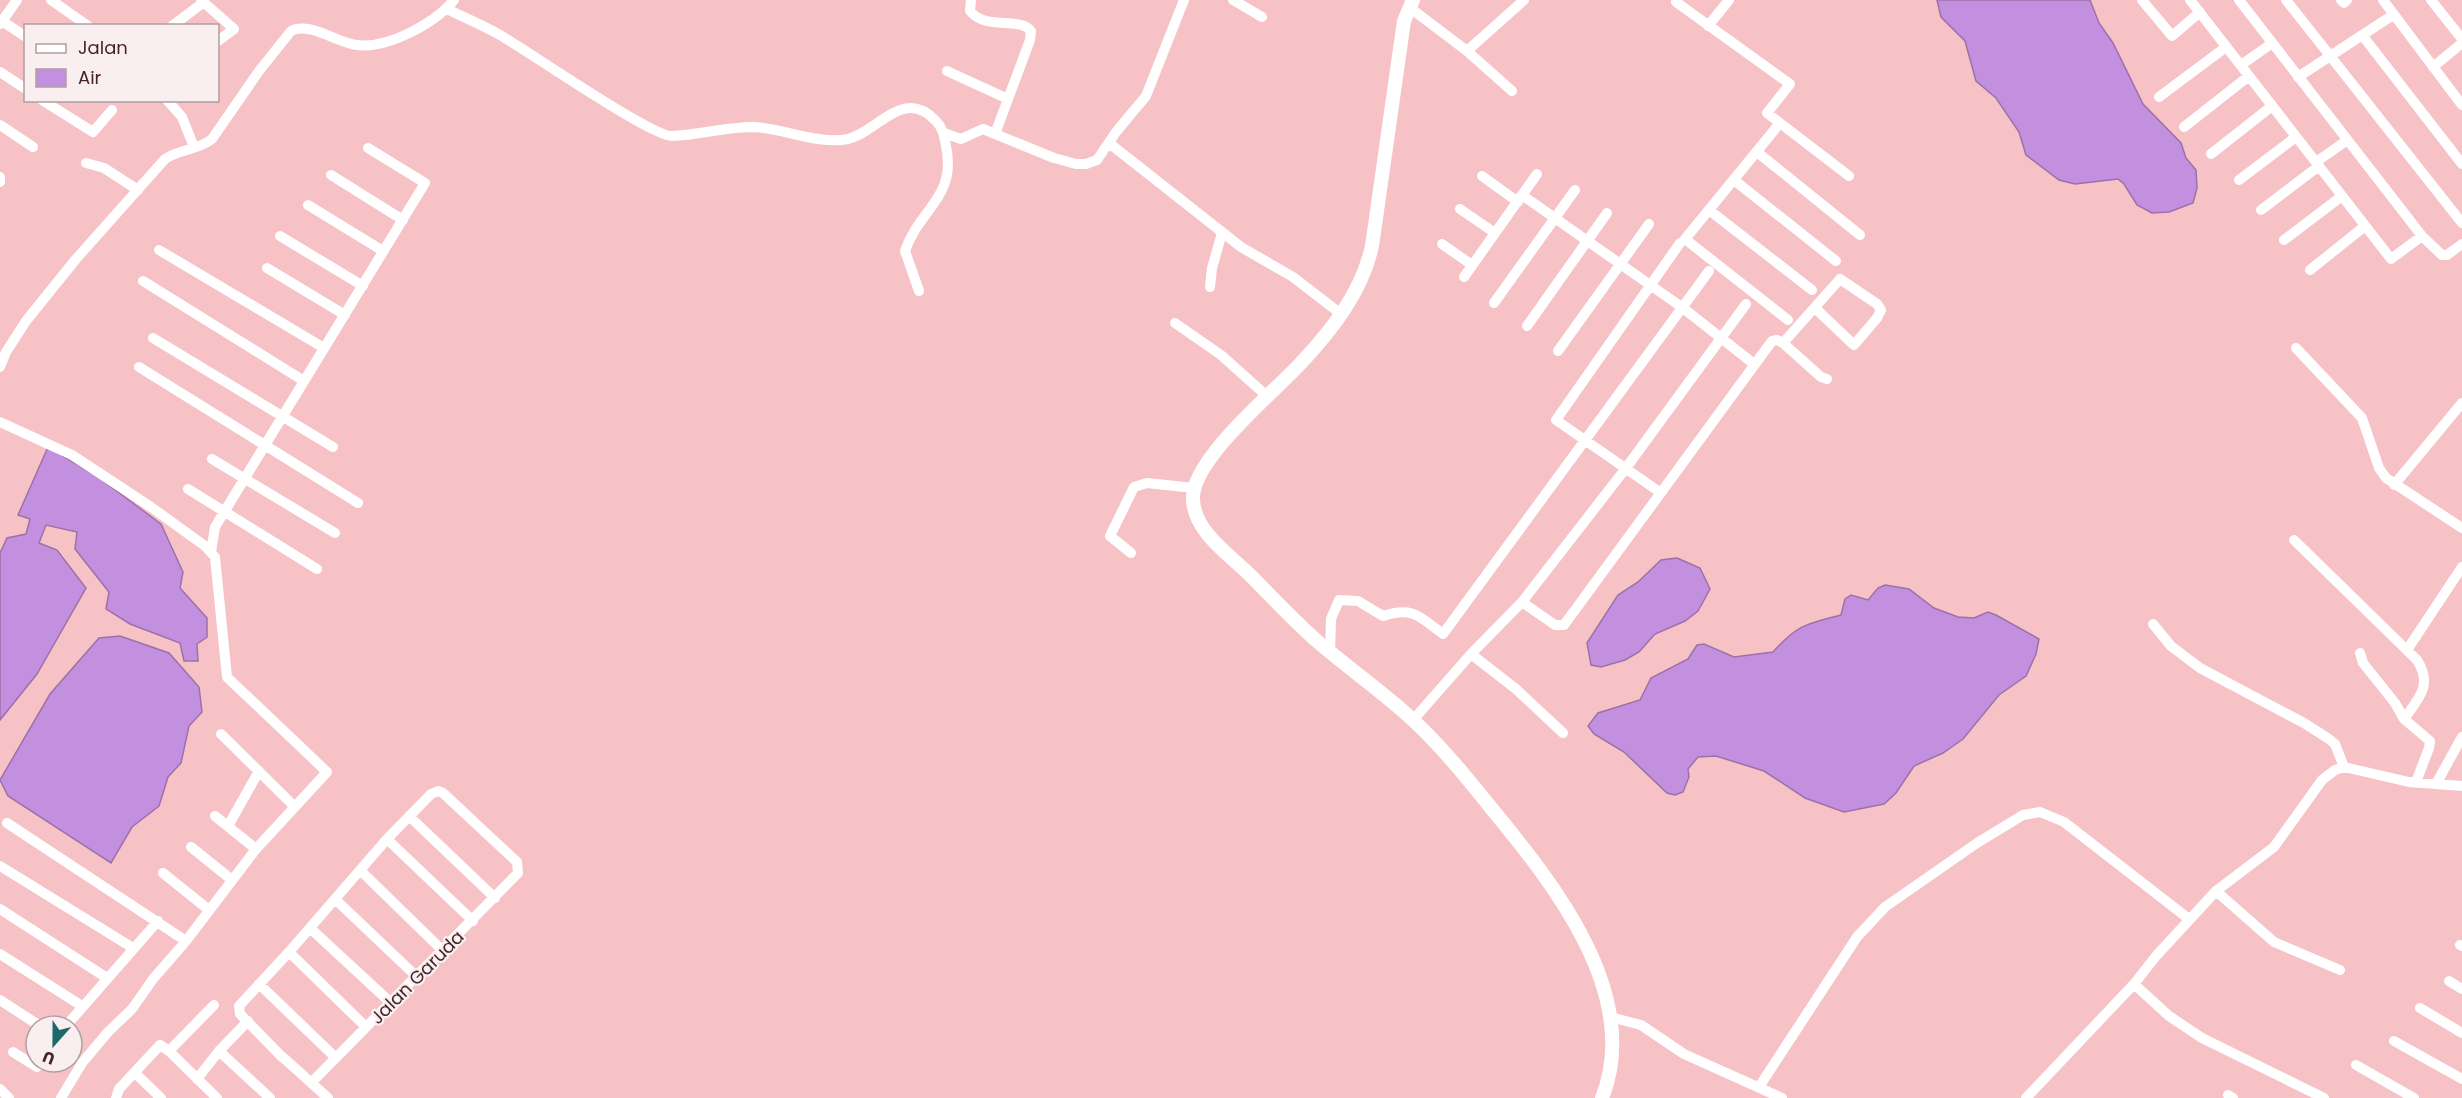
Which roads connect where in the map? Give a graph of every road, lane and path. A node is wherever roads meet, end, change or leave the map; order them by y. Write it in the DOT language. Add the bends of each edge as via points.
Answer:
graph roads {
  1 [pos="17,0"];
  2 [pos="51,0"];
  3 [pos="971,0"];
  4 [pos="1184,0"];
  5 [pos="1233,0"];
  6 [pos="1524,0"];
  7 [pos="1677,0"];
  8 [pos="1729,0"];
  9 [pos="2142,0"];
  10 [pos="2190,0"];
  11 [pos="2239,0"];
  12 [pos="2286,0"];
  13 [pos="2341,0"];
  14 [pos="2347,0"];
  15 [pos="2383,0"];
  16 [pos="2431,0"];
  17 [pos="203,1"];
  18 [pos="451,4"];
  19 [pos="1411,4"];
  20 [pos="2200,12"];
  21 [pos="2393,15"];
  22 [pos="1262,17"];
  23 [pos="1,23"];
  24 [pos="85,24"];
  25 [pos="174,24"];
  26 [pos="1708,26"];
  27 [pos="2362,35"];
  28 [pos="24,36"];
  29 [pos="219,40"];
  30 [pos="2462,41"];
  31 [pos="2271,44"];
  32 [pos="2226,46"];
  33 [pos="1467,51"];
  34 [pos="2331,56"];
  35 [pos="2241,66"];
  36 [pos="2433,67"];
  37 [pos="946,71"];
  38 [pos="0,72"];
  39 [pos="2249,76"];
  40 [pos="2298,77"];
  41 [pos="24,88"];
  42 [pos="1512,91"];
  43 [pos="2458,93"];
  44 [pos="2158,98"];
  45 [pos="1008,99"];
  46 [pos="45,102"];
  47 [pos="169,102"];
  48 [pos="2462,105"];
  49 [pos="2272,106"];
  50 [pos="112,110"];
  51 [pos="1780,123"];
  52 [pos="0,125"];
  53 [pos="2184,127"];
  54 [pos="944,133"];
  55 [pos="994,134"];
  56 [pos="2296,137"];
  57 [pos="2346,141"];
  58 [pos="1109,143"];
  59 [pos="33,147"];
  60 [pos="194,147"];
  61 [pos="368,148"];
  62 [pos="1757,152"];
  63 [pos="2211,154"];
  64 [pos="86,163"];
  65 [pos="2317,164"];
  66 [pos="2462,164"];
  67 [pos="1538,174"];
  68 [pos="331,175"];
  69 [pos="1850,176"];
  70 [pos="0,177"];
  71 [pos="1482,177"];
  72 [pos="1734,180"];
  73 [pos="2239,180"];
  74 [pos="0,182"];
  75 [pos="138,190"];
  76 [pos="1575,190"];
  77 [pos="2342,196"];
  78 [pos="1520,198"];
  79 [pos="308,205"];
  80 [pos="1460,209"];
  81 [pos="1709,210"];
  82 [pos="2261,210"];
  83 [pos="1607,213"];
  84 [pos="1555,218"];
  85 [pos="403,220"];
  86 [pos="2462,223"];
  87 [pos="1649,224"];
  88 [pos="2365,226"];
  89 [pos="1222,233"];
  90 [pos="1495,233"];
  91 [pos="1860,235"];
  92 [pos="280,236"];
  93 [pos="2422,236"];
  94 [pos="2284,240"];
  95 [pos="1587,242"];
  96 [pos="1680,243"];
  97 [pos="1442,244"];
  98 [pos="2462,244"];
  99 [pos="159,250"];
  100 [pos="383,251"];
  101 [pos="1836,261"];
  102 [pos="1620,264"];
  103 [pos="1473,265"];
  104 [pos="267,268"];
  105 [pos="2310,270"];
  106 [pos="1709,271"];
  107 [pos="1464,277"];
  108 [pos="143,281"];
  109 [pos="363,285"];
  110 [pos="1651,286"];
  111 [pos="1210,287"];
  112 [pos="1812,290"];
  113 [pos="919,291"];
  114 [pos="1494,303"];
  115 [pos="1746,304"];
  116 [pos="1683,308"];
  117 [pos="1815,308"];
  118 [pos="1341,314"];
  119 [pos="345,315"];
  120 [pos="1788,320"];
  121 [pos="1175,323"];
  122 [pos="1527,326"];
  123 [pos="153,338"];
  124 [pos="1721,338"];
  125 [pos="1783,343"];
  126 [pos="324,348"];
  127 [pos="2296,348"];
  128 [pos="1558,351"];
  129 [pos="1754,364"];
  130 [pos="0,368"];
  131 [pos="139,368"];
  132 [pos="1827,379"];
  133 [pos="304,381"];
  134 [pos="1268,397"];
  135 [pos="2462,403"];
  136 [pos="283,416"];
  137 [pos="0,422"];
  138 [pos="1585,439"];
  139 [pos="264,446"];
  140 [pos="333,447"];
  141 [pos="212,459"];
  142 [pos="1626,468"];
  143 [pos="244,479"];
  144 [pos="2394,485"];
  145 [pos="1194,488"];
  146 [pos="188,489"];
  147 [pos="1661,494"];
  148 [pos="358,503"];
  149 [pos="224,511"];
  150 [pos="2462,528"];
  151 [pos="334,533"];
  152 [pos="2294,540"];
  153 [pos="208,549"];
  154 [pos="1131,553"];
  155 [pos="2462,567"];
  156 [pos="317,569"];
  157 [pos="1522,602"];
  158 [pos="2153,624"];
  159 [pos="2407,650"];
  160 [pos="1330,652"];
  161 [pos="2360,653"];
  162 [pos="1471,654"];
  163 [pos="2404,719"];
  164 [pos="1413,720"];
  165 [pos="1563,733"];
  166 [pos="221,734"];
  167 [pos="2462,737"];
  168 [pos="2344,767"];
  169 [pos="259,771"];
  170 [pos="2416,782"];
  171 [pos="2436,784"];
  172 [pos="2462,786"];
  173 [pos="296,807"];
  174 [pos="215,816"];
  175 [pos="410,816"];
  176 [pos="7,822"];
  177 [pos="228,826"];
  178 [pos="387,838"];
  179 [pos="191,847"];
  180 [pos="256,849"];
  181 [pos="0,866"];
  182 [pos="360,870"];
  183 [pos="163,873"];
  184 [pos="232,880"];
  185 [pos="2217,891"];
  186 [pos="495,898"];
  187 [pos="335,899"];
  188 [pos="0,909"];
  189 [pos="209,910"];
  190 [pos="2189,920"];
  191 [pos="158,921"];
  192 [pos="473,921"];
  193 [pos="310,928"];
  194 [pos="186,941"];
  195 [pos="133,948"];
  196 [pos="443,951"];
  197 [pos="289,952"];
  198 [pos="0,954"];
  199 [pos="2340,970"];
  200 [pos="417,976"];
  201 [pos="106,978"];
  202 [pos="2449,981"];
  203 [pos="259,984"];
  204 [pos="2134,984"];
  205 [pos="2462,989"];
  206 [pos="0,1000"];
  207 [pos="391,1003"];
  208 [pos="214,1005"];
  209 [pos="82,1006"];
  210 [pos="2420,1008"];
  211 [pos="76,1014"];
  212 [pos="24,1016"];
  213 [pos="1610,1017"];
  214 [pos="248,1021"];
  215 [pos="366,1028"];
  216 [pos="2462,1033"];
  217 [pos="2394,1041"];
  218 [pos="169,1051"];
  219 [pos="219,1051"];
  220 [pos="13,1052"];
  221 [pos="336,1058"];
  222 [pos="24,1059"];
  223 [pos="2356,1065"];
  224 [pos="135,1073"];
  225 [pos="197,1079"];
  226 [pos="2462,1079"];
  227 [pos="311,1083"];
  228 [pos="1759,1087"];
  229 [pos="0,1089"];
  230 [pos="1768,1095"];
  231 [pos="2322,1097"];
  232 [pos="9,1098"];
  233 [pos="61,1098"];
  234 [pos="116,1098"];
  235 [pos="161,1098"];
  236 [pos="217,1098"];
  237 [pos="270,1098"];
  238 [pos="328,1098"];
  239 [pos="1602,1098"];
  240 [pos="1782,1098"];
  241 [pos="2026,1098"];
  242 [pos="2414,1098"];
  1 -- 23 [label="street"];
  2 -- 24 [label="street"];
  3 -- 45 [label="street" via="970,11 982,20 1024,26 1031,31"];
  4 -- 58 [label="street" via="1146,96"];
  5 -- 22 [label="street"];
  6 -- 33 [label="street"];
  7 -- 26 [label="street"];
  8 -- 26 [label="street"];
  9 -- 20 [label="street" via="2172,36"];
  10 -- 20 [label="street"];
  11 -- 31 [label="street"];
  12 -- 34 [label="street"];
  13 -- 14 [label="street"];
  15 -- 21 [label="street"];
  16 -- 30 [label="street"];
  17 -- 25 [label="street"];
  17 -- 29 [label="street" via="234,29"];
  18 -- 54 [label="street" via="663,135 755,127 844,139 854,137 896,110 909,108 931,116"];
  18 -- 60 [label="street" via="396,40 371,46 342,43 308,28 291,31 212,139"];
  19 -- 33 [label="street"];
  19 -- 118 [label="street" via="1403,28 1369,262"];
  20 -- 32 [label="street"];
  21 -- 27 [label="street"];
  21 -- 36 [label="street"];
  23 -- 28 [label="street"];
  26 -- 51 [label="street" via="1790,84 1767,113"];
  27 -- 34 [label="street"];
  27 -- 66 [label="street"];
  30 -- 36 [label="street"];
  31 -- 35 [label="street"];
  31 -- 40 [label="street"];
  32 -- 35 [label="street"];
  32 -- 44 [label="street"];
  33 -- 42 [label="street"];
  34 -- 40 [label="street"];
  34 -- 86 [label="street"];
  35 -- 39 [label="street"];
  36 -- 43 [label="street"];
  37 -- 45 [label="street"];
  38 -- 41 [label="street"];
  39 -- 49 [label="street"];
  39 -- 53 [label="street"];
  40 -- 57 [label="street"];
  43 -- 48 [label="street"];
  45 -- 55 [label="street"];
  46 -- 50 [label="street" via="93,132"];
  47 -- 60 [label="street" via="182,117"];
  49 -- 56 [label="street"];
  49 -- 63 [label="street"];
  51 -- 62 [label="street"];
  51 -- 69 [label="street"];
  52 -- 59 [label="street"];
  54 -- 55 [label="street" via="961,139 980,130"];
  54 -- 113 [label="street" via="950,167 946,183 905,251"];
  55 -- 58 [label="street" via="1076,164 1097,160"];
  56 -- 65 [label="street"];
  56 -- 73 [label="street"];
  57 -- 65 [label="street"];
  57 -- 93 [label="street"];
  58 -- 89 [label="street"];
  60 -- 75 [label="street" via="174,152"];
  61 -- 85 [label="street" via="426,183"];
  62 -- 72 [label="street"];
  62 -- 91 [label="street"];
  64 -- 75 [label="street" via="104,168"];
  65 -- 77 [label="street"];
  65 -- 82 [label="street"];
  67 -- 78 [label="street"];
  68 -- 85 [label="street"];
  70 -- 74 [label="street"];
  71 -- 78 [label="street"];
  72 -- 81 [label="street"];
  72 -- 101 [label="street"];
  75 -- 130 [label="street" via="26,321"];
  76 -- 84 [label="street"];
  77 -- 88 [label="street"];
  77 -- 94 [label="street"];
  78 -- 84 [label="street"];
  78 -- 90 [label="street"];
  79 -- 100 [label="street"];
  80 -- 90 [label="street"];
  81 -- 112 [label="street"];
  81 -- 120 [label="street" via="1685,240"];
  83 -- 95 [label="street"];
  84 -- 95 [label="street"];
  84 -- 114 [label="street"];
  85 -- 100 [label="street"];
  87 -- 102 [label="street"];
  88 -- 93 [label="street" via="2391,259"];
  88 -- 105 [label="street"];
  89 -- 111 [label="street"];
  89 -- 118 [label="street" via="1293,277"];
  90 -- 103 [label="street"];
  92 -- 109 [label="street"];
  93 -- 98 [label="street" via="2442,255"];
  95 -- 102 [label="street"];
  95 -- 122 [label="street"];
  96 -- 110 [label="street"];
  97 -- 103 [label="street"];
  99 -- 126 [label="street"];
  100 -- 109 [label="street"];
  102 -- 110 [label="street"];
  102 -- 128 [label="street"];
  103 -- 107 [label="street"];
  104 -- 119 [label="street"];
  106 -- 116 [label="street"];
  108 -- 133 [label="street"];
  109 -- 119 [label="street"];
  110 -- 116 [label="street"];
  110 -- 138 [label="street" via="1556,420"];
  115 -- 124 [label="street"];
  116 -- 124 [label="street"];
  116 -- 138 [label="street"];
  117 -- 117 [label="street" via="1854,345 1881,310 1840,279"];
  117 -- 125 [label="street"];
  118 -- 134 [label="street" via="1302,363"];
  119 -- 126 [label="street"];
  121 -- 134 [label="street" via="1221,355"];
  123 -- 136 [label="street"];
  124 -- 129 [label="street"];
  124 -- 142 [label="street"];
  125 -- 129 [label="street" via="1772,341"];
  125 -- 132 [label="street"];
  126 -- 133 [label="street"];
  127 -- 144 [label="street" via="2362,418 2379,468"];
  129 -- 147 [label="street"];
  131 -- 139 [label="street"];
  133 -- 136 [label="street"];
  134 -- 145 [label="street" via="1215,452"];
  135 -- 144 [label="street"];
  136 -- 139 [label="street"];
  136 -- 140 [label="street"];
  137 -- 153 [label="street" via="72,455"];
  138 -- 142 [label="street"];
  138 -- 160 [label="street" via="1443,634 1414,612 1397,611 1383,616 1358,601 1339,600 1331,619"];
  139 -- 143 [label="street"];
  139 -- 148 [label="street"];
  141 -- 143 [label="street"];
  142 -- 147 [label="street"];
  142 -- 157 [label="street"];
  143 -- 149 [label="street"];
  143 -- 151 [label="street"];
  144 -- 150 [label="street"];
  145 -- 154 [label="street" via="1148,483 1134,487 1110,536"];
  145 -- 160 [label="street" via="1194,511 1204,528 1290,617"];
  146 -- 149 [label="street"];
  147 -- 157 [label="street" via="1564,625 1555,625"];
  149 -- 153 [label="street"];
  149 -- 156 [label="street"];
  152 -- 159 [label="street"];
  153 -- 173 [label="street" via="216,567 227,677 327,772"];
  155 -- 159 [label="street"];
  157 -- 162 [label="street"];
  158 -- 168 [label="street" via="2176,651 2200,668 2329,739"];
  159 -- 163 [label="street" via="2423,669 2425,679 2422,693"];
  160 -- 164 [label="street"];
  161 -- 163 [label="street" via="2363,663"];
  162 -- 164 [label="street"];
  162 -- 165 [label="street"];
  163 -- 170 [label="street" via="2430,741"];
  164 -- 213 [label="street" via="1500,818 1564,904 1593,959"];
  166 -- 169 [label="street"];
  167 -- 171 [label="street"];
  168 -- 170 [label="street"];
  168 -- 185 [label="street" via="2322,780 2274,847"];
  169 -- 173 [label="street"];
  169 -- 177 [label="street"];
  170 -- 171 [label="street"];
  171 -- 172 [label="street"];
  173 -- 180 [label="street"];
  174 -- 177 [label="street"];
  175 -- 178 [label="street"];
  175 -- 186 [label="street"];
  175 -- 186 [label="street, Jalan Garuda" via="431,794 443,793 517,862 518,873"];
  176 -- 191 [label="street"];
  177 -- 180 [label="street"];
  178 -- 182 [label="street"];
  178 -- 192 [label="street"];
  179 -- 184 [label="street"];
  180 -- 184 [label="street"];
  181 -- 195 [label="street"];
  182 -- 187 [label="street"];
  182 -- 196 [label="street"];
  183 -- 189 [label="street"];
  184 -- 189 [label="street"];
  185 -- 190 [label="street"];
  185 -- 199 [label="street" via="2274,942"];
  186 -- 192 [label="street, Jalan Garuda"];
  187 -- 193 [label="street"];
  187 -- 200 [label="street"];
  188 -- 201 [label="street"];
  189 -- 194 [label="street"];
  190 -- 204 [label="street"];
  190 -- 228 [label="street" via="2064,822 2040,812 2024,815 1977,843 1872,919"];
  191 -- 194 [label="street"];
  191 -- 195 [label="street"];
  192 -- 196 [label="street, Jalan Garuda"];
  193 -- 197 [label="street"];
  193 -- 207 [label="street"];
  194 -- 233 [label="street" via="132,1009 82,1063"];
  195 -- 201 [label="street"];
  196 -- 200 [label="street, Jalan Garuda"];
  197 -- 203 [label="street"];
  197 -- 215 [label="street"];
  198 -- 209 [label="street"];
  200 -- 207 [label="street, Jalan Garuda"];
  201 -- 209 [label="street"];
  202 -- 205 [label="street"];
  203 -- 214 [label="street" via="239,1006 240,1014"];
  203 -- 221 [label="street"];
  204 -- 231 [label="street" via="2169,1016 2202,1038"];
  204 -- 241 [label="street"];
  206 -- 212 [label="street"];
  207 -- 215 [label="street, Jalan Garuda"];
  208 -- 218 [label="street"];
  209 -- 211 [label="street"];
  210 -- 216 [label="street"];
  213 -- 228 [label="street" via="1641,1025 1684,1054"];
  213 -- 239 [label="street" via="1611,1062"];
  214 -- 219 [label="street"];
  214 -- 227 [label="street"];
  215 -- 221 [label="street, Jalan Garuda"];
  217 -- 226 [label="street"];
  218 -- 224 [label="street" via="160,1045"];
  218 -- 225 [label="street"];
  219 -- 225 [label="street"];
  219 -- 237 [label="street"];
  220 -- 222 [label="street"];
  221 -- 227 [label="street, Jalan Garuda"];
  223 -- 242 [label="street"];
  224 -- 234 [label="street" via="119,1089"];
  224 -- 235 [label="street"];
  225 -- 236 [label="street"];
  227 -- 238 [label="street"];
  228 -- 230 [label="street"];
  229 -- 232 [label="street"];
  230 -- 240 [label="street"];
}
